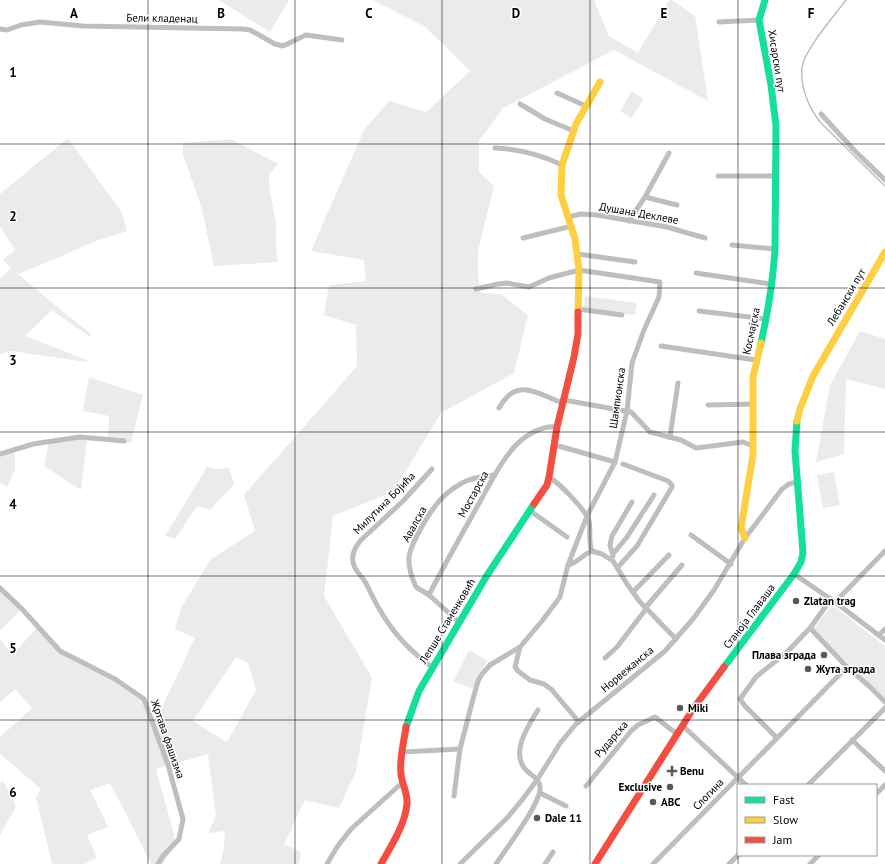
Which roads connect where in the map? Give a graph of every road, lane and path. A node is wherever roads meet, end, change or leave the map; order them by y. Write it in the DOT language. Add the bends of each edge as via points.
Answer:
graph roads {
  1 [pos="765,0"];
  2 [pos="760,20"];
  3 [pos="719,22"];
  4 [pos="0,29"];
  5 [pos="342,40"];
  6 [pos="600,82"];
  7 [pos="557,93"];
  8 [pos="520,104"];
  9 [pos="586,106"];
  10 [pos="820,114"];
  11 [pos="776,126"];
  12 [pos="574,131"];
  13 [pos="495,148"];
  14 [pos="669,154"];
  15 [pos="562,165"];
  16 [pos="718,176"];
  17 [pos="776,176"];
  18 [pos="885,180"];
  19 [pos="645,197"];
  20 [pos="677,205"];
  21 [pos="568,217"];
  22 [pos="629,221"];
  23 [pos="572,226"];
  24 [pos="523,238"];
  25 [pos="705,238"];
  26 [pos="732,245"];
  27 [pos="775,249"];
  28 [pos="885,252"];
  29 [pos="578,254"];
  30 [pos="635,262"];
  31 [pos="883,262"];
  32 [pos="579,270"];
  33 [pos="696,273"];
  34 [pos="771,284"];
  35 [pos="476,289"];
  36 [pos="578,309"];
  37 [pos="699,311"];
  38 [pos="622,315"];
  39 [pos="766,319"];
  40 [pos="661,346"];
  41 [pos="826,352"];
  42 [pos="756,360"];
  43 [pos="678,383"];
  44 [pos="564,402"];
  45 [pos="753,404"];
  46 [pos="708,405"];
  47 [pos="499,408"];
  48 [pos="627,411"];
  49 [pos="557,427"];
  50 [pos="670,437"];
  51 [pos="124,441"];
  52 [pos="555,444"];
  53 [pos="753,446"];
  54 [pos="0,454"];
  55 [pos="615,462"];
  56 [pos="624,464"];
  57 [pos="432,469"];
  58 [pos="495,475"];
  59 [pos="550,477"];
  60 [pos="797,482"];
  61 [pos="654,495"];
  62 [pos="632,502"];
  63 [pos="529,510"];
  64 [pos="587,516"];
  65 [pos="690,535"];
  66 [pos="567,537"];
  67 [pos="745,538"];
  68 [pos="592,551"];
  69 [pos="885,551"];
  70 [pos="613,554"];
  71 [pos="669,555"];
  72 [pos="614,561"];
  73 [pos="682,564"];
  74 [pos="731,564"];
  75 [pos="568,565"];
  76 [pos="618,567"];
  77 [pos="794,574"];
  78 [pos="0,588"];
  79 [pos="633,592"];
  80 [pos="429,595"];
  81 [pos="833,601"];
  82 [pos="646,608"];
  83 [pos="460,623"];
  84 [pos="810,628"];
  85 [pos="885,629"];
  86 [pos="879,635"];
  87 [pos="676,639"];
  88 [pos="885,640"];
  89 [pos="520,647"];
  90 [pos="605,658"];
  91 [pos="847,666"];
  92 [pos="432,667"];
  93 [pos="885,702"];
  94 [pos="885,708"];
  95 [pos="538,710"];
  96 [pos="579,722"];
  97 [pos="683,726"];
  98 [pos="677,734"];
  99 [pos="776,738"];
  100 [pos="852,740"];
  101 [pos="460,749"];
  102 [pos="402,752"];
  103 [pos="885,772"];
  104 [pos="738,777"];
  105 [pos="537,780"];
  106 [pos="403,782"];
  107 [pos="745,784"];
  108 [pos="809,784"];
  109 [pos="885,784"];
  110 [pos="586,786"];
  111 [pos="540,793"];
  112 [pos="877,793"];
  113 [pos="454,796"];
  114 [pos="566,806"];
  115 [pos="553,852"];
  116 [pos="737,856"];
  117 [pos="818,856"];
  118 [pos="158,864"];
  119 [pos="327,864"];
  120 [pos="381,864"];
  121 [pos="460,864"];
  122 [pos="496,864"];
  123 [pos="545,864"];
  124 [pos="595,864"];
  125 [pos="653,864"];
  126 [pos="730,864"];
  127 [pos="810,864"];
  1 -- 2 [label="street, Хисарски пут"];
  2 -- 3 [label="street"];
  2 -- 11 [label="street, Хисарски пут"];
  4 -- 5 [label="street, Бели кладенац" via="7,30 45,22 83,26 243,29 283,46 306,35"];
  6 -- 9 [label="street, Лепше Стаменковић"];
  7 -- 9 [label="street"];
  8 -- 12 [label="street" via="545,119"];
  9 -- 12 [label="street, Лепше Стаменковић"];
  10 -- 18 [label="street"];
  11 -- 17 [label="street, Космајска"];
  12 -- 15 [label="street, Лепше Стаменковић"];
  13 -- 15 [label="street" via="534,154"];
  14 -- 19 [label="street"];
  15 -- 21 [label="street, Лепше Стаменковић" via="561,195"];
  16 -- 17 [label="street"];
  17 -- 27 [label="street, Космајска"];
  19 -- 20 [label="street"];
  19 -- 22 [label="street"];
  21 -- 22 [label="street, Душана Деклеве" via="581,214 597,215"];
  21 -- 23 [label="street, Лепше Стаменковић"];
  22 -- 25 [label="street, Душана Деклеве" via="667,227"];
  23 -- 24 [label="street"];
  23 -- 29 [label="street, Лепше Стаменковић"];
  26 -- 27 [label="street"];
  27 -- 34 [label="street, Космајска"];
  28 -- 31 [label="street, Лебански пут"];
  29 -- 30 [label="street"];
  29 -- 32 [label="street, Лепше Стаменковић"];
  31 -- 41 [label="street, Лебански пут"];
  32 -- 35 [label="street" via="549,278 529,288 507,283"];
  32 -- 36 [label="street, Лепше Стаменковић"];
  32 -- 48 [label="street, Шампионска" via="660,282 659,297 632,363"];
  33 -- 34 [label="street"];
  34 -- 39 [label="street, Космајска"];
  36 -- 38 [label="street"];
  36 -- 44 [label="street, Лепше Стаменковић" via="578,334"];
  37 -- 39 [label="street"];
  39 -- 42 [label="street, Космајска"];
  40 -- 42 [label="street"];
  41 -- 60 [label="street, Станоја Главаша" via="800,409 795,438"];
  42 -- 45 [label="street, Космајска"];
  43 -- 50 [label="street"];
  44 -- 47 [label="street" via="521,389 505,397"];
  44 -- 48 [label="street"];
  44 -- 49 [label="street, Лепше Стаменковић"];
  45 -- 46 [label="street"];
  45 -- 53 [label="street, Космајска"];
  48 -- 50 [label="street" via="650,432"];
  48 -- 55 [label="street, Шампионска"];
  49 -- 52 [label="street, Лепше Стаменковић"];
  49 -- 58 [label="street, Мостарска" via="546,427 530,434 513,449"];
  50 -- 53 [label="street" via="696,448 743,442"];
  51 -- 54 [label="street" via="80,437 33,444"];
  52 -- 55 [label="street"];
  52 -- 59 [label="street, Лепше Стаменковић"];
  53 -- 67 [label="street, Космајска" via="741,528"];
  55 -- 64 [label="street, Шампионска"];
  56 -- 76 [label="street" via="668,481 672,486 637,546"];
  57 -- 92 [label="street, Милутина Бојића" via="403,501 356,545 352,560 393,631"];
  58 -- 80 [label="street, Мостарска"];
  58 -- 80 [label="street, Авалска" via="462,483 436,505 421,529 411,549 409,560 416,587"];
  59 -- 63 [label="street, Лепше Стаменковић"];
  59 -- 64 [label="street"];
  60 -- 67 [label="street, Норвежанска" via="782,490"];
  60 -- 77 [label="street, Станоја Главаша" via="803,553"];
  61 -- 70 [label="street"];
  62 -- 70 [label="street" via="612,536 610,545"];
  63 -- 66 [label="street"];
  63 -- 83 [label="street, Лепше Стаменковић"];
  64 -- 68 [label="street"];
  64 -- 75 [label="street, Шампионска"];
  65 -- 74 [label="street"];
  67 -- 74 [label="street, Норвежанска"];
  68 -- 72 [label="street"];
  68 -- 75 [label="street"];
  69 -- 81 [label="street"];
  70 -- 72 [label="street"];
  71 -- 79 [label="street"];
  72 -- 76 [label="street"];
  73 -- 82 [label="street"];
  74 -- 87 [label="street, Норвежанска"];
  75 -- 89 [label="street, Шампионска" via="560,597"];
  76 -- 79 [label="street"];
  77 -- 81 [label="street"];
  77 -- 97 [label="street, Станоја Главаша"];
  78 -- 118 [label="street, Жртава фашизма" via="60,651 115,679 144,699 168,765 183,819 179,839"];
  79 -- 82 [label="street"];
  80 -- 83 [label="street, Авалска"];
  81 -- 84 [label="street"];
  81 -- 86 [label="street"];
  82 -- 87 [label="street"];
  82 -- 90 [label="street" via="617,647"];
  83 -- 92 [label="street, Лепше Стаменковић"];
  84 -- 91 [label="street"];
  84 -- 99 [label="street" via="787,652 756,677 740,699"];
  85 -- 86 [label="street"];
  86 -- 88 [label="street"];
  87 -- 96 [label="street, Норвежанска"];
  89 -- 96 [label="street" via="515,667 518,671 530,680 551,689"];
  89 -- 101 [label="street" via="490,665 482,674 472,698"];
  91 -- 93 [label="street"];
  91 -- 99 [label="street, Слогина"];
  92 -- 102 [label="street, Лепше Стаменковић" via="419,691 406,726"];
  94 -- 100 [label="street"];
  95 -- 105 [label="street" via="527,729 520,750 523,767"];
  96 -- 105 [label="street, Норвежанска" via="561,742"];
  97 -- 98 [label="street, Станоја Главаша"];
  97 -- 104 [label="street"];
  98 -- 110 [label="street, Рударска" via="657,717 638,725"];
  98 -- 124 [label="street, Станоја Главаша"];
  99 -- 104 [label="street, Слогина"];
  100 -- 103 [label="street"];
  100 -- 108 [label="street"];
  101 -- 102 [label="street"];
  101 -- 113 [label="street"];
  102 -- 106 [label="street, Лепше Стаменковић"];
  104 -- 107 [label="street"];
  104 -- 125 [label="street, Слогина"];
  105 -- 111 [label="street"];
  105 -- 121 [label="street, Норвежанска" via="508,817"];
  106 -- 119 [label="street" via="351,829"];
  106 -- 120 [label="street, Лепше Стаменковић" via="407,798 403,820"];
  109 -- 112 [label="street"];
  111 -- 114 [label="street"];
  111 -- 122 [label="street" via="530,813"];
  115 -- 123 [label="street"];
  116 -- 126 [label="street"];
  117 -- 127 [label="street"];
}
